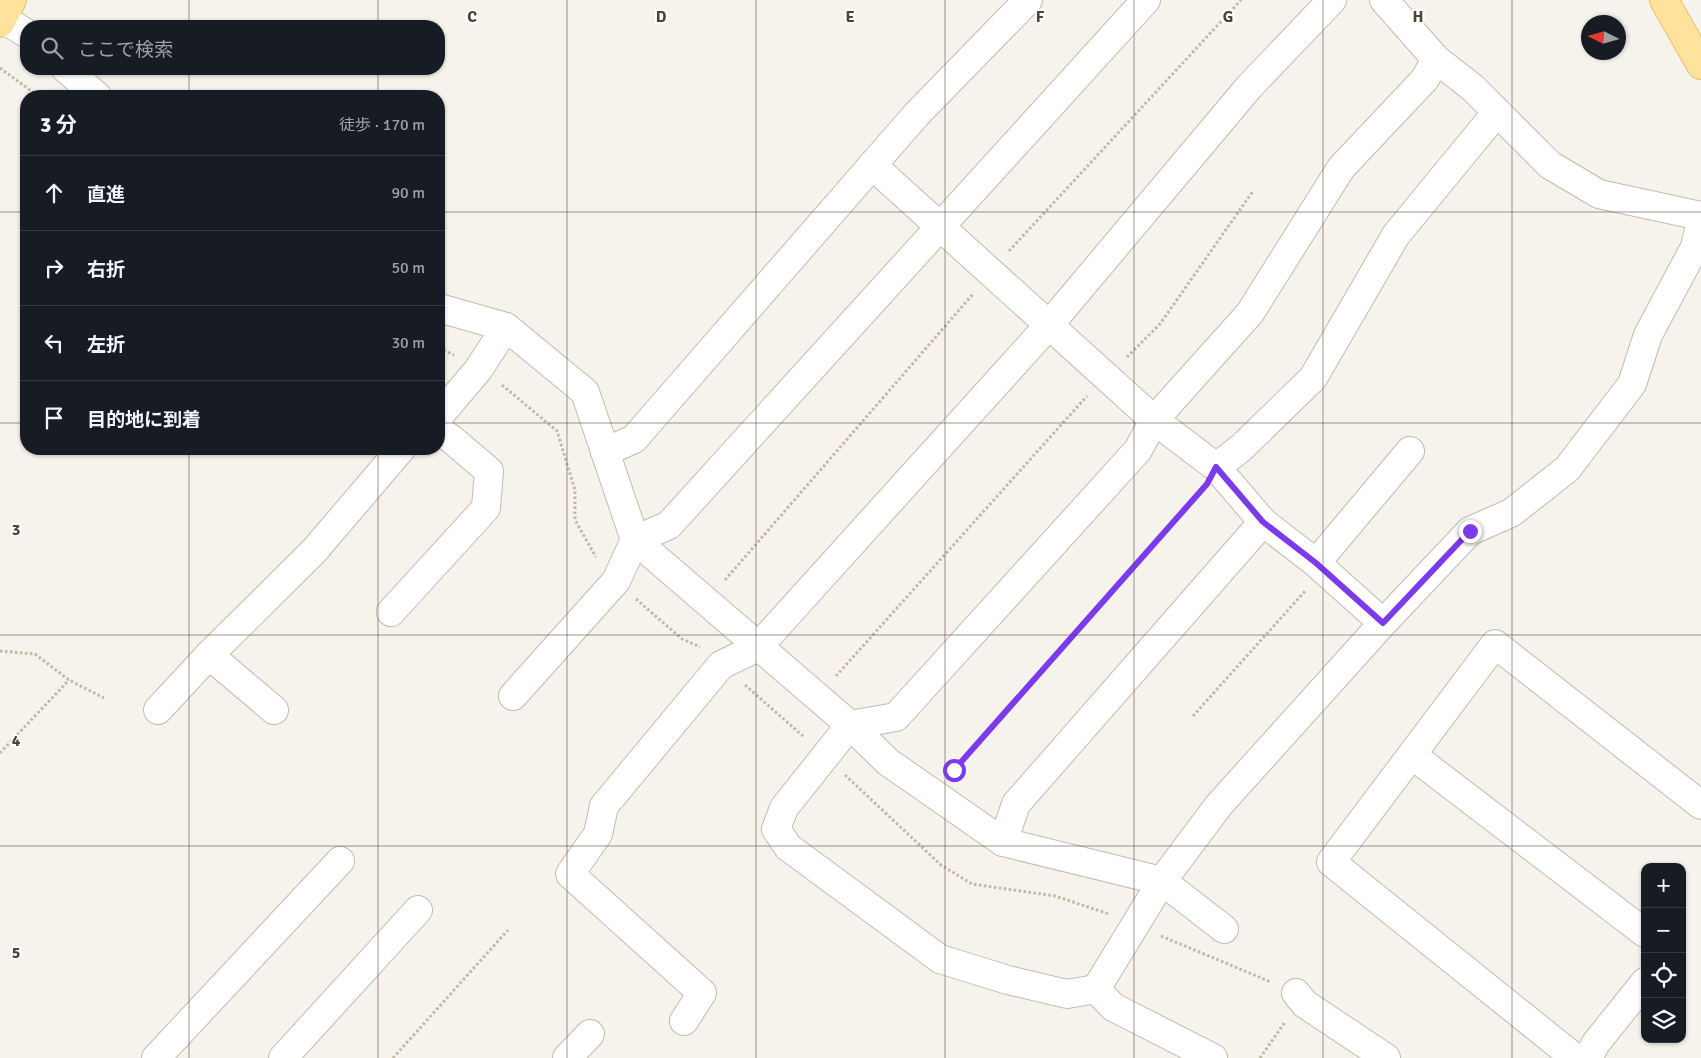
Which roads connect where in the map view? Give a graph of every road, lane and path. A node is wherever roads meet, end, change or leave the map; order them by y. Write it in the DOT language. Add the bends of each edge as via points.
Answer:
graph roads {
  1 [pos="1028,0"];
  2 [pos="1146,0"];
  3 [pos="1332,0"];
  4 [pos="1384,0"];
  5 [pos="1664,0"];
  6 [pos="4,14"];
  7 [pos="20,28"];
  8 [pos="1436,59"];
  9 [pos="1701,65"];
  10 [pos="0,68"];
  11 [pos="73,75"];
  12 [pos="30,90"];
  13 [pos="89,90"];
  14 [pos="1497,112"];
  15 [pos="872,165"];
  16 [pos="1252,191"];
  17 [pos="1701,216"];
  18 [pos="1701,220"];
  19 [pos="940,227"];
  20 [pos="445,310"];
  21 [pos="1050,325"];
  22 [pos="506,328"];
  23 [pos="1105,376"];
  24 [pos="445,409"];
  25 [pos="1154,420"];
  26 [pos="445,436"];
  27 [pos="1410,451"];
  28 [pos="605,452"];
  29 [pos="396,455"];
  30 [pos="1216,467"];
  31 [pos="1263,522"];
  32 [pos="635,540"];
  33 [pos="1316,563"];
  34 [pos="391,612"];
  35 [pos="1383,623"];
  36 [pos="758,647"];
  37 [pos="0,651"];
  38 [pos="209,655"];
  39 [pos="835,676"];
  40 [pos="69,680"];
  41 [pos="513,696"];
  42 [pos="104,698"];
  43 [pos="158,710"];
  44 [pos="274,710"];
  45 [pos="1193,716"];
  46 [pos="850,725"];
  47 [pos="0,753"];
  48 [pos="1412,755"];
  49 [pos="954,770"];
  50 [pos="1701,805"];
  51 [pos="1003,842"];
  52 [pos="340,861"];
  53 [pos="1162,881"];
  54 [pos="418,910"];
  55 [pos="1224,929"];
  56 [pos="508,930"];
  57 [pos="1641,930"];
  58 [pos="1641,987"];
  59 [pos="1096,989"];
  60 [pos="1296,993"];
  61 [pos="684,1021"];
  62 [pos="590,1034"];
  63 [pos="156,1058"];
  64 [pos="283,1058"];
  65 [pos="393,1058"];
  66 [pos="567,1058"];
  67 [pos="1213,1058"];
  68 [pos="1260,1058"];
  69 [pos="1386,1058"];
  70 [pos="1575,1058"];
  71 [pos="1588,1058"];
  1 -- 15 [label="street" via="916,114"];
  2 -- 19 [label="street"];
  3 -- 21 [label="street" via="1249,87"];
  4 -- 8 [label="street"];
  5 -- 9 [label="main road"];
  6 -- 7 [label="street"];
  8 -- 14 [label="street"];
  8 -- 25 [label="street" via="1424,79 1341,168 1250,313"];
  10 -- 12 [label="path"];
  11 -- 13 [label="street"];
  14 -- 17 [label="street" via="1550,165 1599,194"];
  14 -- 30 [label="street" via="1396,235 1312,378 1241,448"];
  15 -- 19 [label="street"];
  15 -- 28 [label="street" via="634,439"];
  16 -- 23 [label="path" via="1160,324"];
  18 -- 35 [label="street" via="1695,247 1648,335 1632,384 1567,470 1511,513 1470,531"];
  19 -- 21 [label="street"];
  19 -- 32 [label="street" via="669,525"];
  20 -- 22 [label="street"];
  21 -- 23 [label="street"];
  21 -- 36 [label="street"];
  22 -- 24 [label="street" via="478,370"];
  22 -- 28 [label="street" via="585,392"];
  23 -- 25 [label="street"];
  23 -- 39 [label="path"];
  25 -- 30 [label="street"];
  25 -- 46 [label="street" via="1138,450 896,717"];
  26 -- 34 [label="street" via="489,471 486,508"];
  27 -- 33 [label="street"];
  28 -- 32 [label="street"];
  29 -- 38 [label="street" via="314,551"];
  30 -- 31 [label="street"];
  30 -- 49 [label="path" via="1207,484"];
  31 -- 33 [label="street"];
  31 -- 51 [label="street" via="1016,804"];
  32 -- 36 [label="street"];
  32 -- 41 [label="street" via="616,581"];
  33 -- 35 [label="street"];
  33 -- 45 [label="path" via="1311,584"];
  35 -- 53 [label="street" via="1219,805"];
  36 -- 46 [label="street"];
  36 -- 61 [label="street" via="721,665 604,806 598,834 570,874 702,993"];
  37 -- 40 [label="path" via="35,654"];
  38 -- 43 [label="street"];
  38 -- 44 [label="street"];
  40 -- 42 [label="path"];
  40 -- 47 [label="path"];
  46 -- 51 [label="street" via="888,762"];
  46 -- 59 [label="street" via="784,808 776,829 788,847 940,959 1067,994"];
  48 -- 50 [label="street" via="1495,644"];
  48 -- 57 [label="street"];
  48 -- 70 [label="street" via="1330,862"];
  51 -- 53 [label="street"];
  52 -- 63 [label="street"];
  53 -- 55 [label="street"];
  53 -- 59 [label="street"];
  54 -- 64 [label="street"];
  56 -- 65 [label="path"];
  58 -- 71 [label="street" via="1596,1043"];
  59 -- 67 [label="street" via="1113,1007"];
  60 -- 68 [label="path" via="1293,1011"];
  60 -- 69 [label="street" via="1305,1004"];
  62 -- 66 [label="street"];
}
